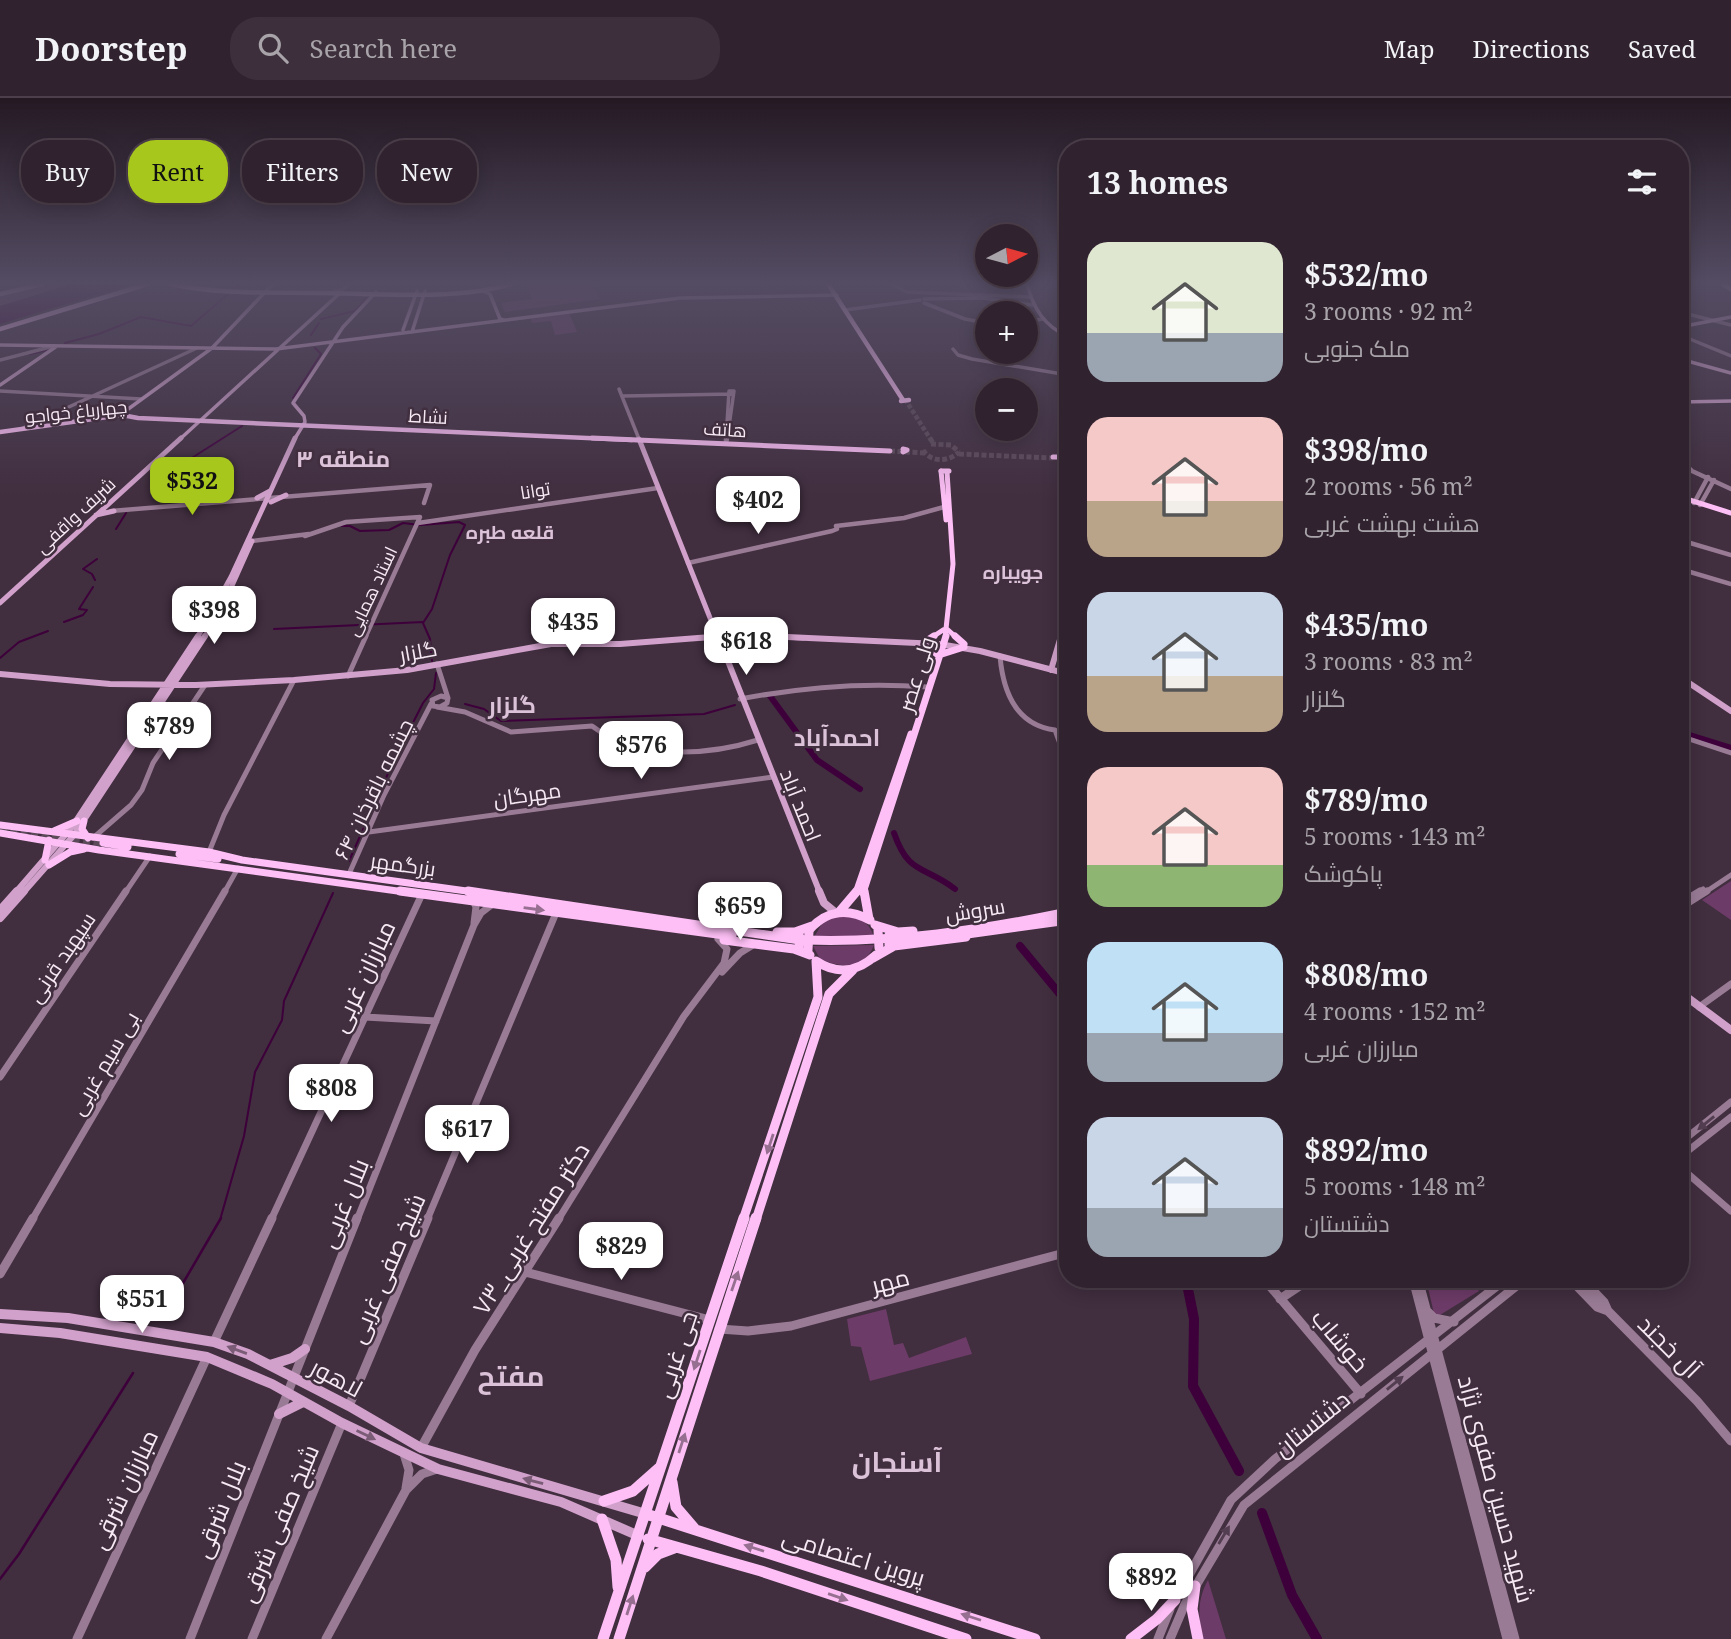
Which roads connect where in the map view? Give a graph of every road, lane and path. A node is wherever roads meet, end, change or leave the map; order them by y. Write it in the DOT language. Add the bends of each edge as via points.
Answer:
graph roads {
  1 [pos="18,356"];
  2 [pos="31,356"];
  3 [pos="44,356"];
  4 [pos="179,356"];
  5 [pos="201,356"];
  6 [pos="269,356"];
  7 [pos="325,356"];
  8 [pos="876,356"];
  9 [pos="962,356"];
  10 [pos="0,361"];
  11 [pos="1689,361"];
  12 [pos="1731,373"];
  13 [pos="1059,374"];
  14 [pos="0,385"];
  15 [pos="0,391"];
  16 [pos="95,395"];
  17 [pos="625,396"];
  18 [pos="141,399"];
  19 [pos="905,400"];
  20 [pos="1731,401"];
  21 [pos="1689,402"];
  22 [pos="629,413"];
  23 [pos="123,416"];
  24 [pos="304,416"];
  25 [pos="198,422"];
  26 [pos="48,426"];
  27 [pos="302,427"];
  28 [pos="21,429"];
  29 [pos="0,433"];
  30 [pos="626,438"];
  31 [pos="640,442"];
  32 [pos="726,443"];
  33 [pos="810,447"];
  34 [pos="820,447"];
  35 [pos="891,451"];
  36 [pos="1053,457"];
  37 [pos="1059,457"];
  38 [pos="1689,468"];
  39 [pos="1708,477"];
  40 [pos="1714,480"];
  41 [pos="657,488"];
  42 [pos="1731,489"];
  43 [pos="286,495"];
  44 [pos="271,497"];
  45 [pos="257,498"];
  46 [pos="1689,501"];
  47 [pos="424,503"];
  48 [pos="1698,504"];
  49 [pos="944,507"];
  50 [pos="100,511"];
  51 [pos="114,511"];
  52 [pos="1731,514"];
  53 [pos="948,520"];
  54 [pos="417,526"];
  55 [pos="252,541"];
  56 [pos="1689,543"];
  57 [pos="1731,555"];
  58 [pos="688,563"];
  59 [pos="1689,572"];
  60 [pos="1731,584"];
  61 [pos="0,603"];
  62 [pos="945,630"];
  63 [pos="715,635"];
  64 [pos="926,642"];
  65 [pos="942,643"];
  66 [pos="1059,643"];
  67 [pos="964,646"];
  68 [pos="1059,649"];
  69 [pos="940,654"];
  70 [pos="1000,656"];
  71 [pos="438,664"];
  72 [pos="1053,665"];
  73 [pos="1059,668"];
  74 [pos="0,674"];
  75 [pos="175,676"];
  76 [pos="348,676"];
  77 [pos="293,680"];
  78 [pos="1689,682"];
  79 [pos="148,685"];
  80 [pos="189,685"];
  81 [pos="205,685"];
  82 [pos="927,687"];
  83 [pos="446,688"];
  84 [pos="166,689"];
  85 [pos="438,697"];
  86 [pos="741,699"];
  87 [pos="447,702"];
  88 [pos="435,706"];
  89 [pos="1731,709"];
  90 [pos="451,710"];
  91 [pos="1689,739"];
  92 [pos="757,741"];
  93 [pos="1059,741"];
  94 [pos="1731,753"];
  95 [pos="772,777"];
  96 [pos="80,821"];
  97 [pos="0,825"];
  98 [pos="369,832"];
  99 [pos="0,833"];
  100 [pos="48,836"];
  101 [pos="91,838"];
  102 [pos="67,839"];
  103 [pos="101,845"];
  104 [pos="209,852"];
  105 [pos="150,856"];
  106 [pos="47,863"];
  107 [pos="240,864"];
  108 [pos="1731,873"];
  109 [pos="349,874"];
  110 [pos="422,894"];
  111 [pos="473,900"];
  112 [pos="1689,900"];
  113 [pos="850,902"];
  114 [pos="863,903"];
  115 [pos="494,904"];
  116 [pos="0,910"];
  117 [pos="837,912"];
  118 [pos="556,913"];
  119 [pos="1059,914"];
  120 [pos="825,915"];
  121 [pos="0,918"];
  122 [pos="1027,919"];
  123 [pos="1059,922"];
  124 [pos="474,925"];
  125 [pos="874,925"];
  126 [pos="683,926"];
  127 [pos="810,929"];
  128 [pos="718,939"];
  129 [pos="889,941"];
  130 [pos="754,944"];
  131 [pos="803,945"];
  132 [pos="731,956"];
  133 [pos="873,958"];
  134 [pos="853,970"];
  135 [pos="1731,984"];
  136 [pos="824,992"];
  137 [pos="1689,999"];
  138 [pos="1699,1007"];
  139 [pos="365,1017"];
  140 [pos="436,1021"];
  141 [pos="1731,1030"];
  142 [pos="0,1077"];
  143 [pos="1731,1102"];
  144 [pos="1731,1117"];
  145 [pos="1689,1136"];
  146 [pos="1689,1150"];
  147 [pos="1689,1175"];
  148 [pos="1731,1211"];
  149 [pos="1059,1254"];
  150 [pos="525,1272"];
  151 [pos="0,1275"];
  152 [pos="1271,1288"];
  153 [pos="1296,1288"];
  154 [pos="1416,1288"];
  155 [pos="1421,1288"];
  156 [pos="1495,1288"];
  157 [pos="1514,1288"];
  158 [pos="1579,1288"];
  159 [pos="1591,1288"];
  160 [pos="1280,1299"];
  161 [pos="1427,1311"];
  162 [pos="1608,1311"];
  163 [pos="0,1314"];
  164 [pos="19,1314"];
  165 [pos="1454,1322"];
  166 [pos="714,1324"];
  167 [pos="6,1328"];
  168 [pos="172,1334"];
  169 [pos="1431,1340"];
  170 [pos="214,1342"];
  171 [pos="163,1349"];
  172 [pos="305,1349"];
  173 [pos="1435,1351"];
  174 [pos="207,1357"];
  175 [pos="270,1365"];
  176 [pos="294,1377"];
  177 [pos="1447,1390"];
  178 [pos="288,1394"];
  179 [pos="1361,1394"];
  180 [pos="303,1402"];
  181 [pos="349,1406"];
  182 [pos="279,1414"];
  183 [pos="342,1423"];
  184 [pos="1731,1441"];
  185 [pos="421,1448"];
  186 [pos="404,1454"];
  187 [pos="667,1468"];
  188 [pos="438,1469"];
  189 [pos="406,1490"];
  190 [pos="566,1490"];
  191 [pos="604,1501"];
  192 [pos="561,1502"];
  193 [pos="652,1516"];
  194 [pos="602,1519"];
  195 [pos="696,1530"];
  196 [pos="645,1537"];
  197 [pos="679,1548"];
  198 [pos="640,1572"];
  199 [pos="1195,1586"];
  200 [pos="618,1594"];
  201 [pos="1175,1600"];
  202 [pos="1170,1623"];
  203 [pos="77,1639"];
  204 [pos="190,1639"];
  205 [pos="252,1639"];
  206 [pos="326,1639"];
  207 [pos="603,1639"];
  208 [pos="619,1639"];
  209 [pos="965,1639"];
  210 [pos="1035,1639"];
  211 [pos="1131,1639"];
  212 [pos="1158,1639"];
  213 [pos="1170,1639"];
  214 [pos="1198,1639"];
  215 [pos="1507,1639"];
  216 [pos="1516,1639"];
  1 -- 10 [label="street"];
  2 -- 10 [label="street"];
  3 -- 14 [label="main road"];
  4 -- 16 [label="street"];
  5 -- 18 [label="main road"];
  6 -- 25 [label="main road, شریف واقفی"];
  7 -- 24 [label="main road" via="293,403"];
  8 -- 19 [label="main road"];
  9 -- 13 [label="street"];
  11 -- 12 [label="main road"];
  15 -- 16 [label="street"];
  16 -- 18 [label="street"];
  16 -- 28 [label="street"];
  17 -- 22 [label="street"];
  17 -- 22 [label="street" via="619,389"];
  17 -- 32 [label="street" via="731,393"];
  18 -- 23 [label="main road"];
  20 -- 21 [label="main road"];
  22 -- 31 [label="street"];
  23 -- 25 [label="main road, چهارباغ خواجو"];
  23 -- 26 [label="main road, چهارباغ خواجو"];
  24 -- 27 [label="main road"];
  24 -- 27 [label="main road"];
  25 -- 27 [label="main road, نشاط"];
  25 -- 50 [label="main road, شریف واقفی"];
  26 -- 28 [label="main road, چهارباغ خواجو"];
  26 -- 29 [label="main road, چهارباغ خواجو"];
  27 -- 30 [label="main road, نشاط"];
  27 -- 44 [label="main road"];
  28 -- 29 [label="main road, چهارباغ خواجو"];
  30 -- 31 [label="main road"];
  30 -- 31 [label="main road"];
  31 -- 32 [label="main road, هاتف"];
  31 -- 41 [label="main road, احمد آباد"];
  32 -- 33 [label="main road, هاتف"];
  33 -- 34 [label="main road, هاتف"];
  33 -- 35 [label="main road, هاتف"];
  34 -- 35 [label="main road, هاتف"];
  34 -- 35 [label="main road" via="903,450"];
  36 -- 37 [label="main road"];
  38 -- 39 [label="street"];
  39 -- 40 [label="street"];
  39 -- 48 [label="street"];
  40 -- 42 [label="street"];
  40 -- 48 [label="street"];
  41 -- 54 [label="street, توانا"];
  41 -- 58 [label="main road, احمد آباد"];
  41 -- 63 [label="main road, احمد آباد"];
  43 -- 44 [label="main road"];
  43 -- 44 [label="main road"];
  43 -- 47 [label="street" via="430,485"];
  44 -- 45 [label="main road"];
  44 -- 45 [label="main road"];
  44 -- 55 [label="main road"];
  44 -- 75 [label="main road"];
  45 -- 51 [label="street"];
  46 -- 48 [label="main road"];
  48 -- 52 [label="main road"];
  49 -- 53 [label="main road"];
  49 -- 53 [label="main road, ولی عصر" via="945,472"];
  49 -- 58 [label="street"];
  50 -- 51 [label="main road"];
  50 -- 51 [label="main road"];
  50 -- 61 [label="main road, شریف واقفی"];
  53 -- 62 [label="main road, ولی عصر" via="953,601"];
  54 -- 55 [label="street, استاد همایی" via="420,517"];
  54 -- 76 [label="street, استاد همایی"];
  55 -- 75 [label="main road" via="222,608"];
  56 -- 57 [label="street"];
  58 -- 63 [label="main road, احمد آباد"];
  59 -- 60 [label="street"];
  62 -- 64 [label="main road"];
  62 -- 65 [label="main road, ولی عصر"];
  62 -- 67 [label="main road"];
  63 -- 64 [label="main road, گلزار"];
  63 -- 71 [label="main road, گلزار" via="620,644 541,645"];
  63 -- 86 [label="main road, احمد آباد"];
  64 -- 65 [label="main road, گلزار"];
  64 -- 69 [label="main road"];
  65 -- 67 [label="main road, گلزار"];
  65 -- 69 [label="main road, ولی عصر"];
  66 -- 72 [label="main road"];
  67 -- 69 [label="main road"];
  67 -- 70 [label="main road"];
  67 -- 72 [label="main road"];
  68 -- 72 [label="main road"];
  69 -- 82 [label="main road, ولی عصر"];
  69 -- 114 [label="main road, ولی عصر"];
  70 -- 72 [label="main road"];
  70 -- 93 [label="street" via="1002,682 1025,720 1055,730"];
  71 -- 76 [label="main road, گلزار"];
  71 -- 83 [label="street"];
  72 -- 73 [label="main road"];
  74 -- 79 [label="main road"];
  75 -- 79 [label="main road"];
  75 -- 80 [label="main road"];
  75 -- 84 [label="main road"];
  76 -- 77 [label="main road, گلزار"];
  77 -- 81 [label="main road, گلزار"];
  77 -- 104 [label="street"];
  78 -- 89 [label="main road"];
  79 -- 84 [label="main road"];
  80 -- 81 [label="main road, گلزار"];
  80 -- 84 [label="main road, گلزار"];
  81 -- 101 [label="street" via="153,763 142,790"];
  82 -- 86 [label="street" via="830,684"];
  82 -- 113 [label="main road, ولی عصر"];
  83 -- 85 [label="street"];
  83 -- 87 [label="street"];
  84 -- 96 [label="main road"];
  85 -- 87 [label="street"];
  85 -- 88 [label="street"];
  86 -- 92 [label="main road, احمد آباد"];
  87 -- 88 [label="street"];
  87 -- 90 [label="street"];
  88 -- 90 [label="street"];
  88 -- 98 [label="street, چشمه باقرخان ۶۴" via="425,716"];
  90 -- 92 [label="street" via="511,732 592,726 610,738 674,753"];
  91 -- 94 [label="street"];
  92 -- 95 [label="main road, احمد آباد"];
  95 -- 98 [label="street, مهرگان"];
  95 -- 117 [label="main road, احمد آباد" via="824,903"];
  95 -- 120 [label="main road, احمد آباد"];
  96 -- 100 [label="main road"];
  96 -- 101 [label="main road"];
  96 -- 102 [label="main road"];
  97 -- 100 [label="main road, بزرگمهر"];
  98 -- 109 [label="street, چشمه باقرخان ۶۴"];
  99 -- 100 [label="main road, بزرگمهر"];
  100 -- 102 [label="main road, بزرگمهر"];
  100 -- 106 [label="main road"];
  101 -- 102 [label="main road, بزرگمهر"];
  101 -- 103 [label="main road, بزرگمهر"];
  102 -- 103 [label="main road, بزرگمهر"];
  102 -- 106 [label="main road"];
  103 -- 104 [label="main road, بزرگمهر"];
  103 -- 105 [label="main road, بزرگمهر"];
  103 -- 106 [label="main road" via="74,850"];
  103 -- 107 [label="main road, بزرگمهر"];
  104 -- 107 [label="main road, بزرگمهر"];
  105 -- 107 [label="main road, بزرگمهر"];
  105 -- 142 [label="street, سپهبد قرنی"];
  106 -- 116 [label="main road"];
  106 -- 121 [label="main road"];
  107 -- 109 [label="main road, بزرگمهر"];
  107 -- 110 [label="main road, بزرگمهر"];
  107 -- 151 [label="street, بی سیم غربی"];
  108 -- 112 [label="street"];
  109 -- 126 [label="main road, بزرگمهر"];
  110 -- 111 [label="main road, بزرگمهر"];
  110 -- 139 [label="street, مبارزان غربی"];
  111 -- 115 [label="main road, بزرگمهر"];
  111 -- 124 [label="street"];
  113 -- 114 [label="main road" via="855,908"];
  113 -- 117 [label="main road, ولی عصر"];
  114 -- 125 [label="main road"];
  115 -- 118 [label="main road, بزرگمهر, one-way"];
  115 -- 124 [label="street"];
  117 -- 120 [label="main road"];
  117 -- 125 [label="main road" via="855,913"];
  118 -- 126 [label="main road, بزرگمهر"];
  118 -- 181 [label="street, شیخ صفی غربی"];
  119 -- 122 [label="main road, سروش"];
  120 -- 127 [label="main road"];
  122 -- 129 [label="main road, سروش"];
  122 -- 129 [label="main road"];
  123 -- 129 [label="main road, سروش" via="986,934"];
  124 -- 140 [label="street, بلال غربی"];
  125 -- 129 [label="main road, bridge"];
  125 -- 129 [label="main road"];
  126 -- 128 [label="main road"];
  126 -- 131 [label="main road, بزرگمهر"];
  127 -- 131 [label="main road, جی غربی, bridge"];
  127 -- 131 [label="main road"];
  128 -- 130 [label="main road"];
  128 -- 132 [label="street"];
  129 -- 131 [label="main road, بزرگمهر"];
  129 -- 133 [label="main road"];
  129 -- 133 [label="main road"];
  130 -- 131 [label="main road"];
  130 -- 132 [label="street, ۷۳_دکتر مفتح غربی"];
  131 -- 134 [label="main road" via="833,970"];
  131 -- 136 [label="main road, جی غربی"];
  132 -- 150 [label="street, ۷۳_دکتر مفتح غربی" via="676,1031"];
  133 -- 134 [label="main road"];
  134 -- 136 [label="main road"];
  135 -- 138 [label="street"];
  136 -- 166 [label="main road, جی غربی"];
  137 -- 138 [label="main road"];
  138 -- 141 [label="main road"];
  139 -- 140 [label="street"];
  139 -- 170 [label="street, مبارزان غربی"];
  140 -- 172 [label="street, بلال غربی"];
  143 -- 145 [label="street, one-way"];
  144 -- 146 [label="street"];
  147 -- 148 [label="street"];
  149 -- 166 [label="street, مهر" via="791,1326 748,1331"];
  150 -- 166 [label="street, مهر"];
  150 -- 185 [label="street, ۷۳_دکتر مفتح غربی"];
  152 -- 160 [label="street, خوشاب"];
  153 -- 160 [label="street"];
  154 -- 169 [label="street"];
  155 -- 161 [label="street"];
  156 -- 165 [label="street, دشتستان"];
  157 -- 173 [label="street, دشتستان"];
  158 -- 162 [label="street, آل خجند" via="1597,1307"];
  159 -- 162 [label="street, آل خجند"];
  160 -- 179 [label="street, خوشاب"];
  161 -- 165 [label="street" via="1434,1318"];
  161 -- 169 [label="street"];
  162 -- 184 [label="street, آل خجند"];
  163 -- 164 [label="main road, لاهور"];
  164 -- 167 [label="main road" via="20,1322"];
  164 -- 168 [label="main road, لاهور"];
  165 -- 169 [label="street, دشتستان"];
  166 -- 187 [label="main road, جی غربی"];
  167 -- 171 [label="main road, لاهور"];
  168 -- 170 [label="main road, لاهور"];
  168 -- 171 [label="main road" via="158,1338 157,1345"];
  169 -- 173 [label="street, شهید حسین صفوی نژاد"];
  169 -- 179 [label="street, دشتستان"];
  175 -- 170 [label="main road, لاهور, one-way"];
  171 -- 174 [label="main road, لاهور"];
  172 -- 175 [label="main road"];
  172 -- 176 [label="street, بلال غربی"];
  173 -- 177 [label="street, شهید حسین صفوی نژاد"];
  199 -- 173 [label="street, دشتستان, one-way" via="1244,1505"];
  174 -- 178 [label="main road, لاهور"];
  174 -- 203 [label="street, مبارزان شرقی"];
  175 -- 176 [label="main road, لاهور"];
  176 -- 178 [label="street, بلال غربی"];
  176 -- 181 [label="main road, لاهور"];
  177 -- 215 [label="street, شهید حسین صفوی نژاد"];
  177 -- 216 [label="street, شهید حسین صفوی نژاد"];
  178 -- 180 [label="main road, لاهور"];
  178 -- 182 [label="street, بلال شرقی"];
  179 -- 201 [label="street, دشتستان" via="1275,1459 1237,1495"];
  180 -- 182 [label="main road"];
  180 -- 183 [label="main road, لاهور"];
  181 -- 185 [label="main road, لاهور"];
  182 -- 204 [label="street, بلال شرقی"];
  183 -- 186 [label="main road, لاهور, one-way"];
  183 -- 205 [label="street, شیخ صفی شرقی"];
  190 -- 185 [label="main road, لاهور, one-way"];
  186 -- 188 [label="main road, لاهور"];
  186 -- 189 [label="street" via="409,1469"];
  187 -- 191 [label="main road" via="633,1492"];
  187 -- 193 [label="main road, جی غربی"];
  187 -- 195 [label="main road" via="675,1505"];
  188 -- 189 [label="street" via="422,1474"];
  188 -- 192 [label="main road, لاهور"];
  189 -- 206 [label="street"];
  190 -- 191 [label="main road, لاهور"];
  190 -- 192 [label="main road"];
  191 -- 193 [label="main road, لاهور"];
  192 -- 194 [label="main road, لاهور"];
  193 -- 195 [label="main road, پروین اعتصامی"];
  193 -- 196 [label="main road, جی غربی"];
  194 -- 196 [label="main road, لاهور"];
  194 -- 200 [label="main road" via="616,1560"];
  210 -- 195 [label="main road, پروین اعتصامی, one-way"];
  196 -- 197 [label="main road, پروین اعتصامی"];
  196 -- 198 [label="main road, جی غربی"];
  196 -- 200 [label="main road, جی غربی"];
  197 -- 198 [label="main road" via="658,1554"];
  197 -- 209 [label="main road, پروین اعتصامی, one-way"];
  208 -- 198 [label="main road, جی غربی, one-way"];
  199 -- 202 [label="street, دشتستان"];
  199 -- 214 [label="main road" via="1192,1609"];
  200 -- 207 [label="main road, جی غربی"];
  201 -- 202 [label="street, دشتستان"];
  201 -- 211 [label="main road"];
  202 -- 212 [label="street, دشتستان"];
  202 -- 213 [label="street, دشتستان"];
}
